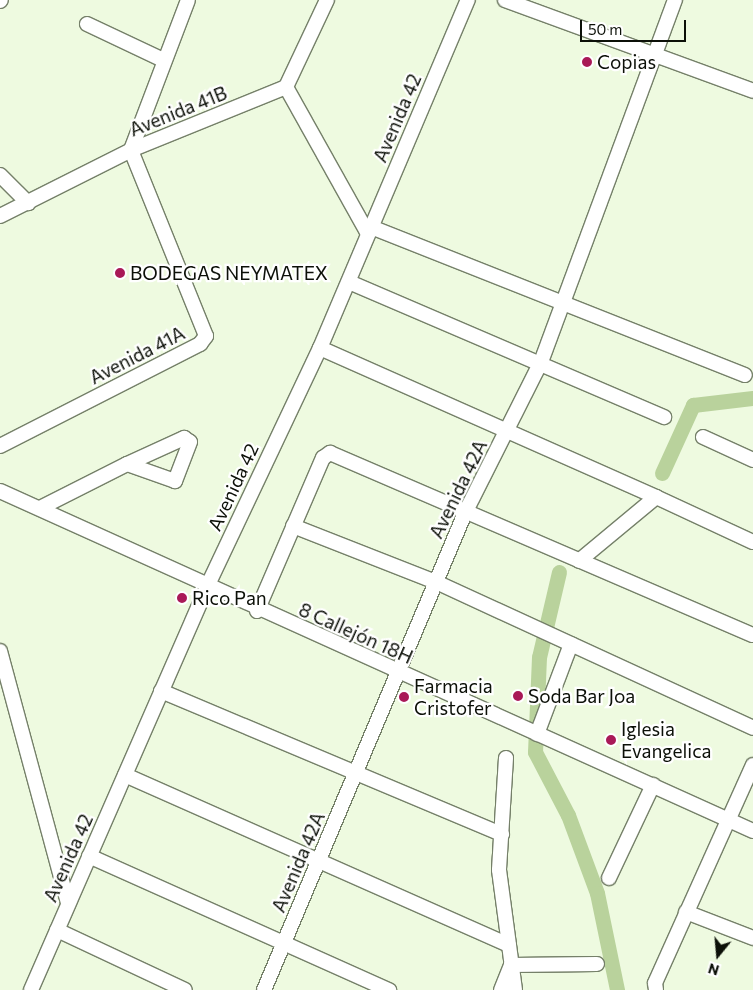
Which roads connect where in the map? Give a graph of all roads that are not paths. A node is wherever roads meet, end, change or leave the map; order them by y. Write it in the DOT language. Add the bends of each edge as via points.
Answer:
graph roads {
  1 [pos="188,0"];
  2 [pos="327,0"];
  3 [pos="468,0"];
  4 [pos="505,0"];
  5 [pos="675,0"];
  6 [pos="87,24"];
  7 [pos="656,56"];
  8 [pos="163,60"];
  9 [pos="286,87"];
  10 [pos="753,91"];
  11 [pos="131,150"];
  12 [pos="0,175"];
  13 [pos="28,203"];
  14 [pos="0,216"];
  15 [pos="369,231"];
  16 [pos="349,282"];
  17 [pos="564,303"];
  18 [pos="320,348"];
  19 [pos="541,362"];
  20 [pos="744,375"];
  21 [pos="664,417"];
  22 [pos="507,432"];
  23 [pos="703,438"];
  24 [pos="0,446"];
  25 [pos="753,460"];
  26 [pos="127,464"];
  27 [pos="0,491"];
  28 [pos="656,497"];
  29 [pos="40,508"];
  30 [pos="464,513"];
  31 [pos="293,526"];
  32 [pos="753,542"];
  33 [pos="579,561"];
  34 [pos="436,582"];
  35 [pos="207,586"];
  36 [pos="257,611"];
  37 [pos="753,635"];
  38 [pos="571,644"];
  39 [pos="0,651"];
  40 [pos="399,672"];
  41 [pos="161,691"];
  42 [pos="753,728"];
  43 [pos="537,734"];
  44 [pos="506,758"];
  45 [pos="753,765"];
  46 [pos="357,772"];
  47 [pos="125,775"];
  48 [pos="653,785"];
  49 [pos="730,821"];
  50 [pos="753,831"];
  51 [pos="502,834"];
  52 [pos="89,856"];
  53 [pos="319,862"];
  54 [pos="609,878"];
  55 [pos="68,903"];
  56 [pos="686,912"];
  57 [pos="57,930"];
  58 [pos="753,938"];
  59 [pos="285,940"];
  60 [pos="508,946"];
  61 [pos="597,964"];
  62 [pos="512,965"];
  63 [pos="31,990"];
  64 [pos="185,990"];
  65 [pos="264,990"];
  66 [pos="389,990"];
  67 [pos="501,990"];
  68 [pos="515,990"];
  69 [pos="656,990"];
  1 -- 8 [label="street"];
  2 -- 9 [label="street"];
  3 -- 15 [label="street, Avenida 42"];
  4 -- 7 [label="street"];
  5 -- 7 [label="street, Avenida 42A"];
  6 -- 8 [label="street"];
  7 -- 10 [label="street"];
  7 -- 17 [label="street, Avenida 42A"];
  8 -- 11 [label="street"];
  9 -- 11 [label="street, Avenida 41B"];
  9 -- 15 [label="street"];
  11 -- 13 [label="street, Avenida 41B"];
  11 -- 24 [label="street, Avenida 41A" via="206,336 200,344"];
  12 -- 13 [label="street"];
  13 -- 14 [label="street, Avenida 41B"];
  15 -- 16 [label="street, Avenida 42"];
  15 -- 17 [label="street"];
  16 -- 18 [label="street, Avenida 42"];
  16 -- 19 [label="street"];
  17 -- 19 [label="street, Avenida 42A"];
  17 -- 20 [label="street"];
  18 -- 22 [label="street"];
  18 -- 35 [label="street, Avenida 42"];
  19 -- 21 [label="street"];
  19 -- 22 [label="street, Avenida 42A"];
  22 -- 28 [label="street"];
  22 -- 30 [label="street, Avenida 42A"];
  23 -- 25 [label="street"];
  26 -- 29 [label="street"];
  27 -- 29 [label="street, 8 Callejón 18H"];
  28 -- 32 [label="street"];
  28 -- 33 [label="street"];
  29 -- 35 [label="street, 8 Callejón 18H"];
  30 -- 31 [label="street" via="330,453 323,458"];
  30 -- 33 [label="street"];
  30 -- 34 [label="street, Avenida 42A"];
  31 -- 34 [label="street"];
  31 -- 36 [label="street"];
  33 -- 37 [label="street"];
  34 -- 38 [label="street"];
  34 -- 40 [label="street, Avenida 42A"];
  35 -- 36 [label="street, 8 Callejón 18H"];
  35 -- 41 [label="street, Avenida 42"];
  36 -- 40 [label="street, 8 Callejón 18H"];
  38 -- 42 [label="street"];
  38 -- 43 [label="street"];
  39 -- 55 [label="street"];
  40 -- 43 [label="street, 8 Callejón 18H"];
  40 -- 46 [label="street, Avenida 42A"];
  41 -- 46 [label="street"];
  41 -- 47 [label="street, Avenida 42"];
  43 -- 48 [label="street, 8 Callejón 18H"];
  44 -- 51 [label="street"];
  45 -- 49 [label="street"];
  46 -- 51 [label="street"];
  46 -- 53 [label="street, Avenida 42A"];
  47 -- 52 [label="street, Avenida 42"];
  47 -- 53 [label="street"];
  48 -- 49 [label="street, 8 Callejón 18H"];
  48 -- 54 [label="street"];
  49 -- 50 [label="street, 8 Callejón 18H"];
  49 -- 56 [label="street"];
  51 -- 60 [label="street" via="499,870"];
  52 -- 55 [label="street, Avenida 42"];
  52 -- 59 [label="street"];
  53 -- 59 [label="street, Avenida 42A"];
  53 -- 60 [label="street"];
  55 -- 57 [label="street, Avenida 42"];
  56 -- 58 [label="street"];
  56 -- 69 [label="street" via="655,983"];
  57 -- 63 [label="street, Avenida 42"];
  57 -- 64 [label="street"];
  59 -- 65 [label="street, Avenida 42A"];
  59 -- 66 [label="street"];
  60 -- 62 [label="street"];
  61 -- 62 [label="street"];
  62 -- 67 [label="street"];
  62 -- 68 [label="street"];
}
